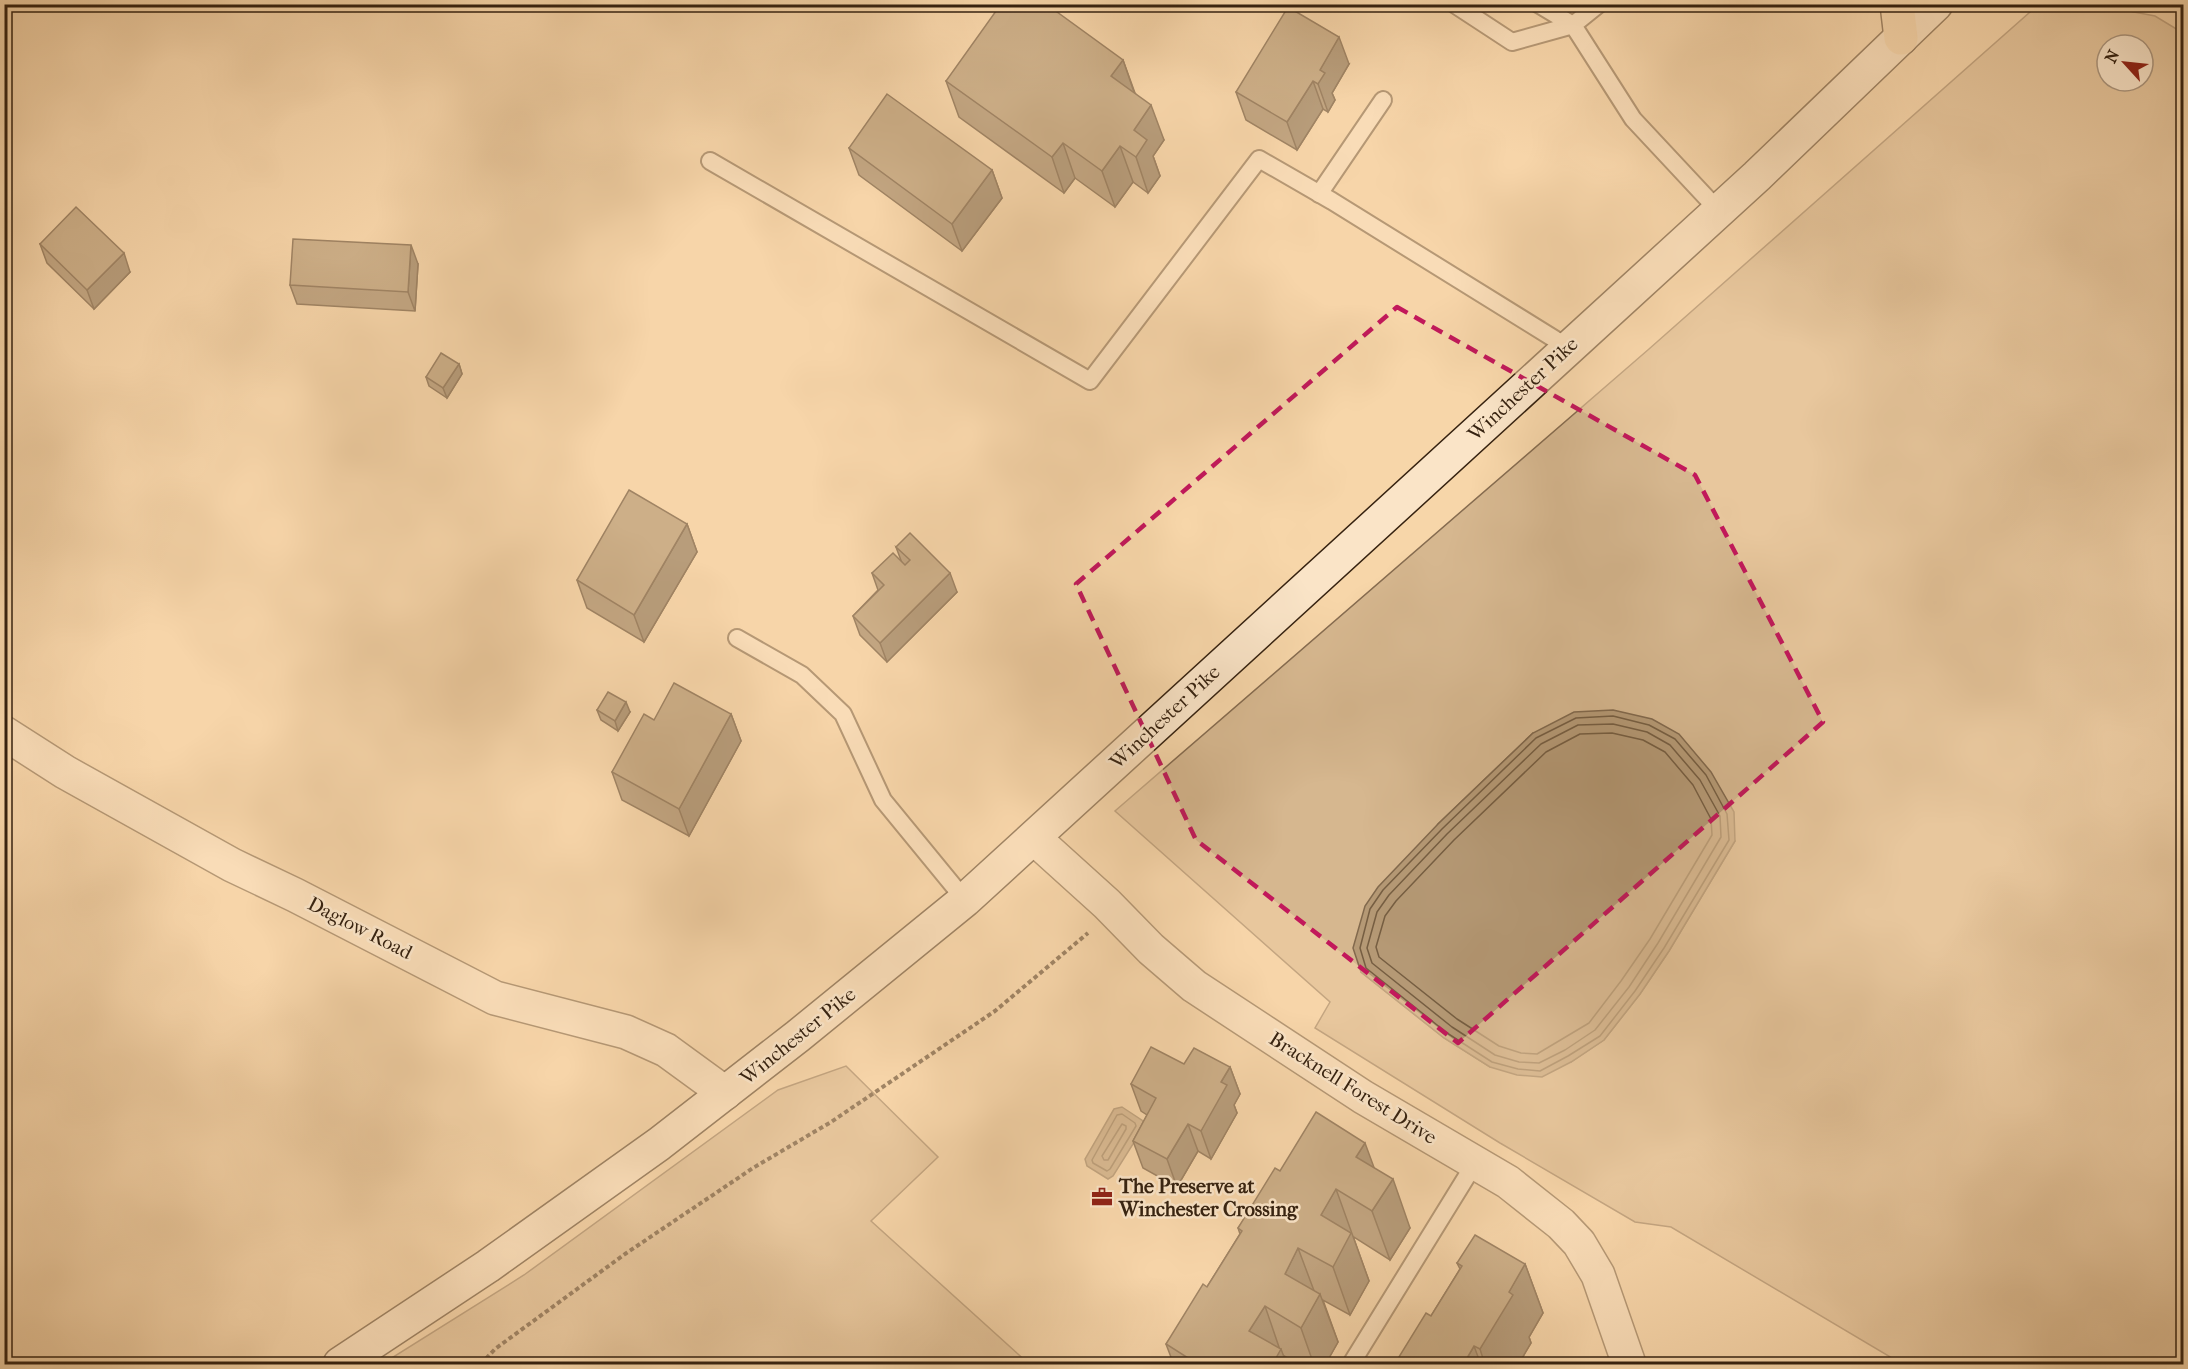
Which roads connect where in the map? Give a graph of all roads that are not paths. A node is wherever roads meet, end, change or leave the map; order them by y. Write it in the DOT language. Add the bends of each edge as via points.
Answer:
graph roads {
  1 [pos="1455,4"];
  2 [pos="1538,4"];
  3 [pos="1572,4"];
  4 [pos="1897,4"];
  5 [pos="1936,4"];
  6 [pos="1593,9"];
  7 [pos="1573,25"];
  8 [pos="1901,38"];
  9 [pos="1383,100"];
  10 [pos="710,161"];
  11 [pos="1319,194"];
  12 [pos="1718,210"];
  13 [pos="1569,348"];
  14 [pos="737,638"];
  15 [pos="4,733"];
  16 [pos="1034,838"];
  17 [pos="965,900"];
  18 [pos="725,1093"];
  19 [pos="1475,1162"];
  20 [pos="340,1365"];
  21 [pos="1351,1365"];
  22 [pos="1629,1365"];
  1 -- 7 [label="lane" via="1512,42"];
  2 -- 7 [label="lane"];
  3 -- 6 [label="lane"];
  4 -- 8 [label="main road"];
  5 -- 8 [label="main road, Winchester Pike"];
  6 -- 7 [label="lane"];
  7 -- 12 [label="lane" via="1633,119"];
  8 -- 12 [label="main road, Winchester Pike"];
  9 -- 11 [label="lane"];
  10 -- 11 [label="lane" via="1090,381 1259,159"];
  11 -- 13 [label="lane"];
  12 -- 13 [label="main road, Winchester Pike"];
  13 -- 16 [label="main road, Winchester Pike"];
  14 -- 17 [label="lane" via="802,675 843,714 883,800"];
  15 -- 18 [label="main road, Daglow Road" via="65,772 232,865 495,998 626,1032 666,1050"];
  16 -- 17 [label="main road, Winchester Pike"];
  16 -- 19 [label="main road, Bracknell Forest Drive" via="1194,986 1363,1097"];
  17 -- 18 [label="main road, Winchester Pike"];
  18 -- 20 [label="main road, Winchester Pike" via="489,1266"];
  19 -- 21 [label="lane"];
  19 -- 22 [label="main road, Bracknell Forest Drive" via="1541,1206 1579,1243 1599,1275"];
}
